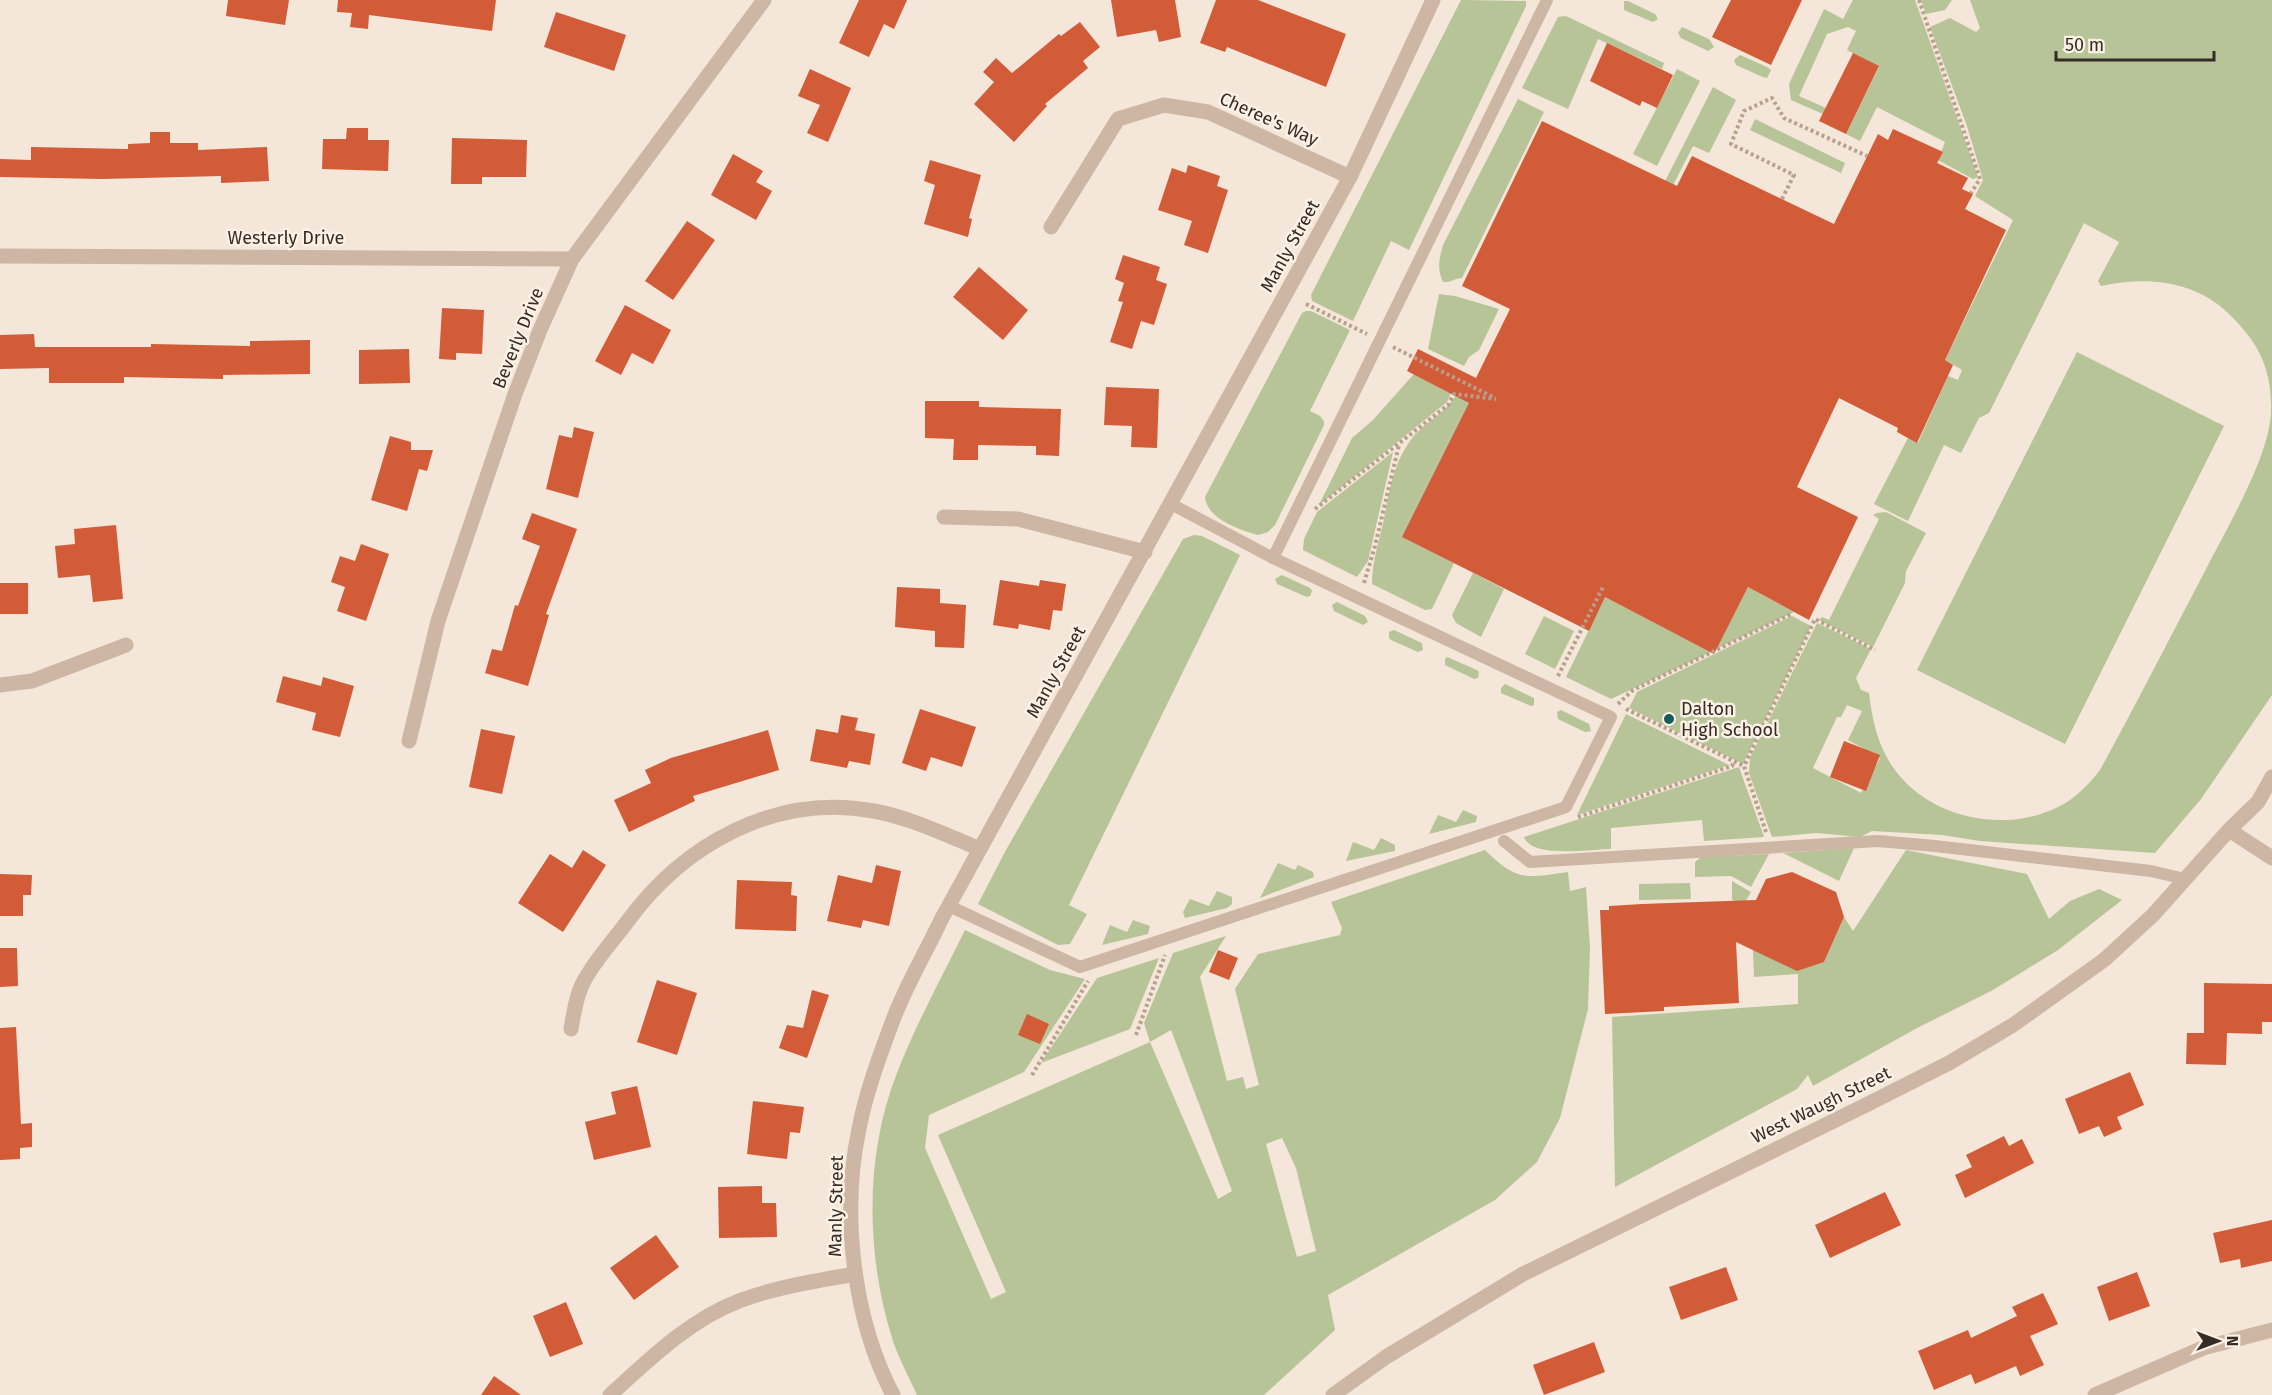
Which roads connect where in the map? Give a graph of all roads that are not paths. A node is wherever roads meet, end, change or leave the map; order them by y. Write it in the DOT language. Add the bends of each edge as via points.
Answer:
graph roads {
  1 [pos="764,0"];
  2 [pos="1433,0"];
  3 [pos="1547,0"];
  4 [pos="1350,177"];
  5 [pos="1051,227"];
  6 [pos="0,256"];
  7 [pos="572,259"];
  8 [pos="1171,504"];
  9 [pos="944,516"];
  10 [pos="1145,552"];
  11 [pos="1273,558"];
  12 [pos="126,645"];
  13 [pos="0,685"];
  14 [pos="409,741"];
  15 [pos="2272,777"];
  16 [pos="2229,830"];
  17 [pos="1504,841"];
  18 [pos="980,849"];
  19 [pos="2272,858"];
  20 [pos="2185,879"];
  21 [pos="949,906"];
  22 [pos="571,1029"];
  23 [pos="855,1274"];
  24 [pos="2272,1330"];
  25 [pos="2103,1393"];
  26 [pos="610,1395"];
  27 [pos="893,1395"];
  28 [pos="1333,1395"];
  1 -- 7 [label="street, Beverly Drive"];
  2 -- 4 [label="street, Manly Street"];
  3 -- 11 [label="lane"];
  4 -- 5 [label="street, Cheree's Way" via="1208,112 1164,105 1118,119"];
  4 -- 8 [label="street, Manly Street"];
  6 -- 7 [label="street, Westerly Drive"];
  7 -- 14 [label="street, Beverly Drive" via="515,394 438,621"];
  8 -- 10 [label="street, Manly Street"];
  8 -- 11 [label="lane"];
  9 -- 10 [label="street" via="1018,519"];
  10 -- 18 [label="street, Manly Street"];
  11 -- 21 [label="lane" via="1611,717 1566,807 1080,967"];
  12 -- 13 [label="street" via="32,681"];
  15 -- 16 [label="street, West Waugh Street" via="2258,802"];
  16 -- 19 [label="street"];
  16 -- 20 [label="street, West Waugh Street"];
  17 -- 20 [label="lane" via="1530,862 1878,841 2151,870"];
  18 -- 21 [label="street, Manly Street"];
  18 -- 22 [label="street" via="873,811 795,809 751,823 709,844 672,870 642,901 584,981"];
  20 -- 28 [label="street, West Waugh Street" via="2104,960 2013,1025 1949,1063 1523,1274 1386,1357"];
  21 -- 23 [label="street, Manly Street" via="894,1018 859,1129 852,1176"];
  23 -- 26 [label="street" via="738,1301 695,1324 662,1348"];
  23 -- 27 [label="street, Manly Street" via="880,1370"];
  24 -- 25 [label="street" via="2203,1348"];
}
